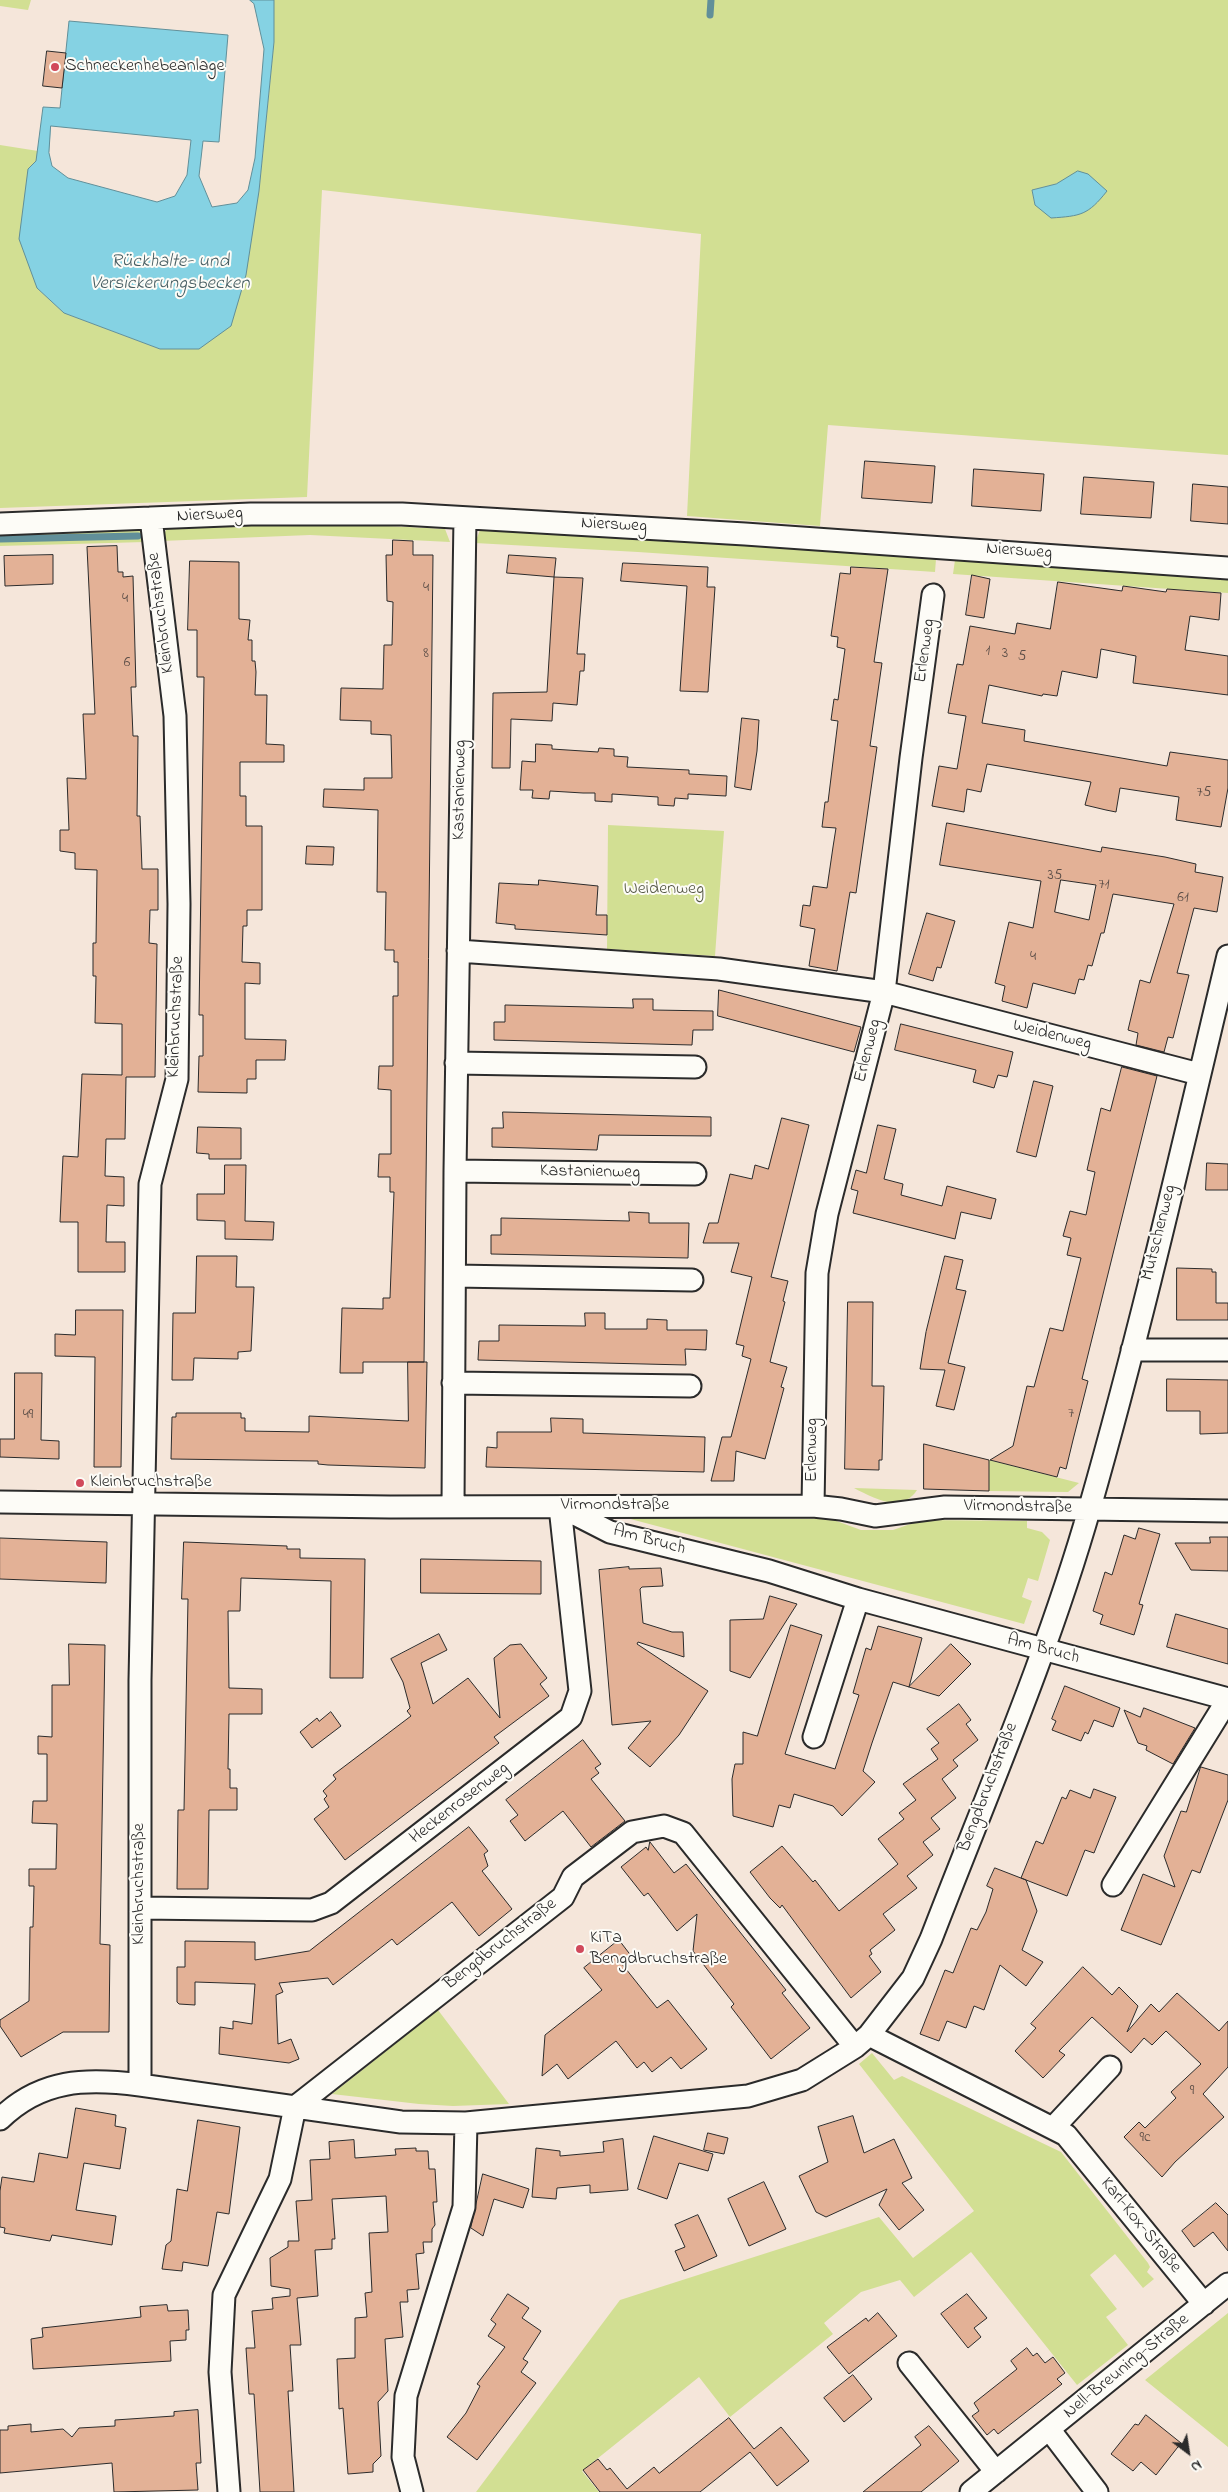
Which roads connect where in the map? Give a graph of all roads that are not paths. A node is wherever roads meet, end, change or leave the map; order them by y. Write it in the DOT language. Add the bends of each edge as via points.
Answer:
graph roads {
  1 [pos="151,518"];
  2 [pos="465,518"];
  3 [pos="0,524"];
  4 [pos="1228,568"];
  5 [pos="933,595"];
  6 [pos="458,951"];
  7 [pos="1228,956"];
  8 [pos="884,992"];
  9 [pos="456,1063"];
  10 [pos="695,1067"];
  11 [pos="1199,1074"];
  12 [pos="454,1170"];
  13 [pos="695,1174"];
  14 [pos="455,1276"];
  15 [pos="692,1280"];
  16 [pos="1132,1350"];
  17 [pos="1228,1350"];
  18 [pos="453,1383"];
  19 [pos="690,1386"];
  20 [pos="0,1502"];
  21 [pos="145,1504"];
  22 [pos="560,1506"];
  23 [pos="813,1506"];
  24 [pos="453,1507"];
  25 [pos="1090,1509"];
  26 [pos="1228,1511"];
  27 [pos="858,1599"];
  28 [pos="1043,1650"];
  29 [pos="1228,1699"];
  30 [pos="814,1737"];
  31 [pos="1113,1885"];
  32 [pos="140,1908"];
  33 [pos="862,2041"];
  34 [pos="1110,2067"];
  35 [pos="140,2085"];
  36 [pos="295,2107"];
  37 [pos="0,2120"];
  38 [pos="466,2124"];
  39 [pos="1053,2128"];
  40 [pos="1228,2284"];
  41 [pos="1204,2304"];
  42 [pos="909,2363"];
  43 [pos="1049,2430"];
  44 [pos="996,2472"];
  45 [pos="229,2492"];
  46 [pos="412,2492"];
  47 [pos="971,2492"];
  48 [pos="1097,2492"];
  1 -- 2 [label="street, Niersweg" via="328,513"];
  1 -- 3 [label="street, Niersweg"];
  1 -- 21 [label="street, Kleinbruchstraße" via="175,716 179,904 177,1080 150,1184"];
  2 -- 4 [label="street, Niersweg" via="764,535"];
  2 -- 6 [label="street, Kastanienweg"];
  5 -- 8 [label="street, Erlenweg"];
  6 -- 8 [label="street, Weidenweg" via="719,969"];
  6 -- 9 [label="street, Kastanienweg"];
  7 -- 11 [label="street, Mutschenweg"];
  8 -- 11 [label="street, Weidenweg"];
  8 -- 23 [label="street, Erlenweg" via="821,1243 814,1305"];
  9 -- 10 [label="street"];
  9 -- 12 [label="street, Kastanienweg"];
  11 -- 16 [label="street, Mutschenweg"];
  12 -- 13 [label="street, Kastanienweg"];
  12 -- 14 [label="street, Kastanienweg"];
  14 -- 15 [label="street"];
  14 -- 18 [label="street, Kastanienweg"];
  16 -- 17 [label="street"];
  16 -- 25 [label="street, Mutschenweg"];
  18 -- 19 [label="street"];
  18 -- 24 [label="street, Kastanienweg"];
  20 -- 21 [label="street, Virmondstraße"];
  21 -- 24 [label="street, Virmondstraße"];
  21 -- 32 [label="street, Kleinbruchstraße" via="140,1680"];
  22 -- 23 [label="street, Virmondstraße"];
  22 -- 24 [label="street, Virmondstraße"];
  22 -- 27 [label="street, Am Bruch" via="610,1532 769,1572"];
  22 -- 32 [label="street, Heckenrosenweg" via="580,1691 572,1717 331,1903 312,1910"];
  23 -- 25 [label="street, Virmondstraße" via="884,1516 945,1507"];
  25 -- 26 [label="street, Virmondstraße"];
  25 -- 28 [label="street, Bengdbruchstraße"];
  27 -- 28 [label="street, Am Bruch"];
  27 -- 30 [label="street"];
  28 -- 29 [label="street, Am Bruch"];
  28 -- 33 [label="street, Bengdbruchstraße" via="913,1978"];
  29 -- 31 [label="street, Am Bruch"];
  32 -- 35 [label="street, Kleinbruchstraße"];
  33 -- 36 [label="street, Bengdbruchstraße" via="683,1833 664,1826 632,1832 573,1877 563,1897"];
  33 -- 38 [label="street, Bengdbruchstraße" via="802,2080 748,2096"];
  33 -- 39 [label="street, Karl-Kox-Straße"];
  34 -- 39 [label="street"];
  35 -- 36 [label="street, Bengdbruchstraße"];
  35 -- 37 [label="street, Bengdbruchstraße" via="110,2081 64,2083 34,2095"];
  36 -- 38 [label="street, Bengdbruchstraße" via="401,2122"];
  36 -- 45 [label="street" via="280,2179 224,2295 220,2372"];
  38 -- 46 [label="street" via="464,2207 406,2396 403,2457"];
  39 -- 41 [label="street, Karl-Kox-Straße" via="1066,2135"];
  40 -- 41 [label="street"];
  41 -- 43 [label="street, Nell-Breuning-Straße"];
  42 -- 44 [label="street"];
  43 -- 44 [label="street, Nell-Breuning-Straße"];
  43 -- 48 [label="street, Nell-Breuning-Straße"];
  44 -- 47 [label="street, Nell-Breuning-Straße"];
}
